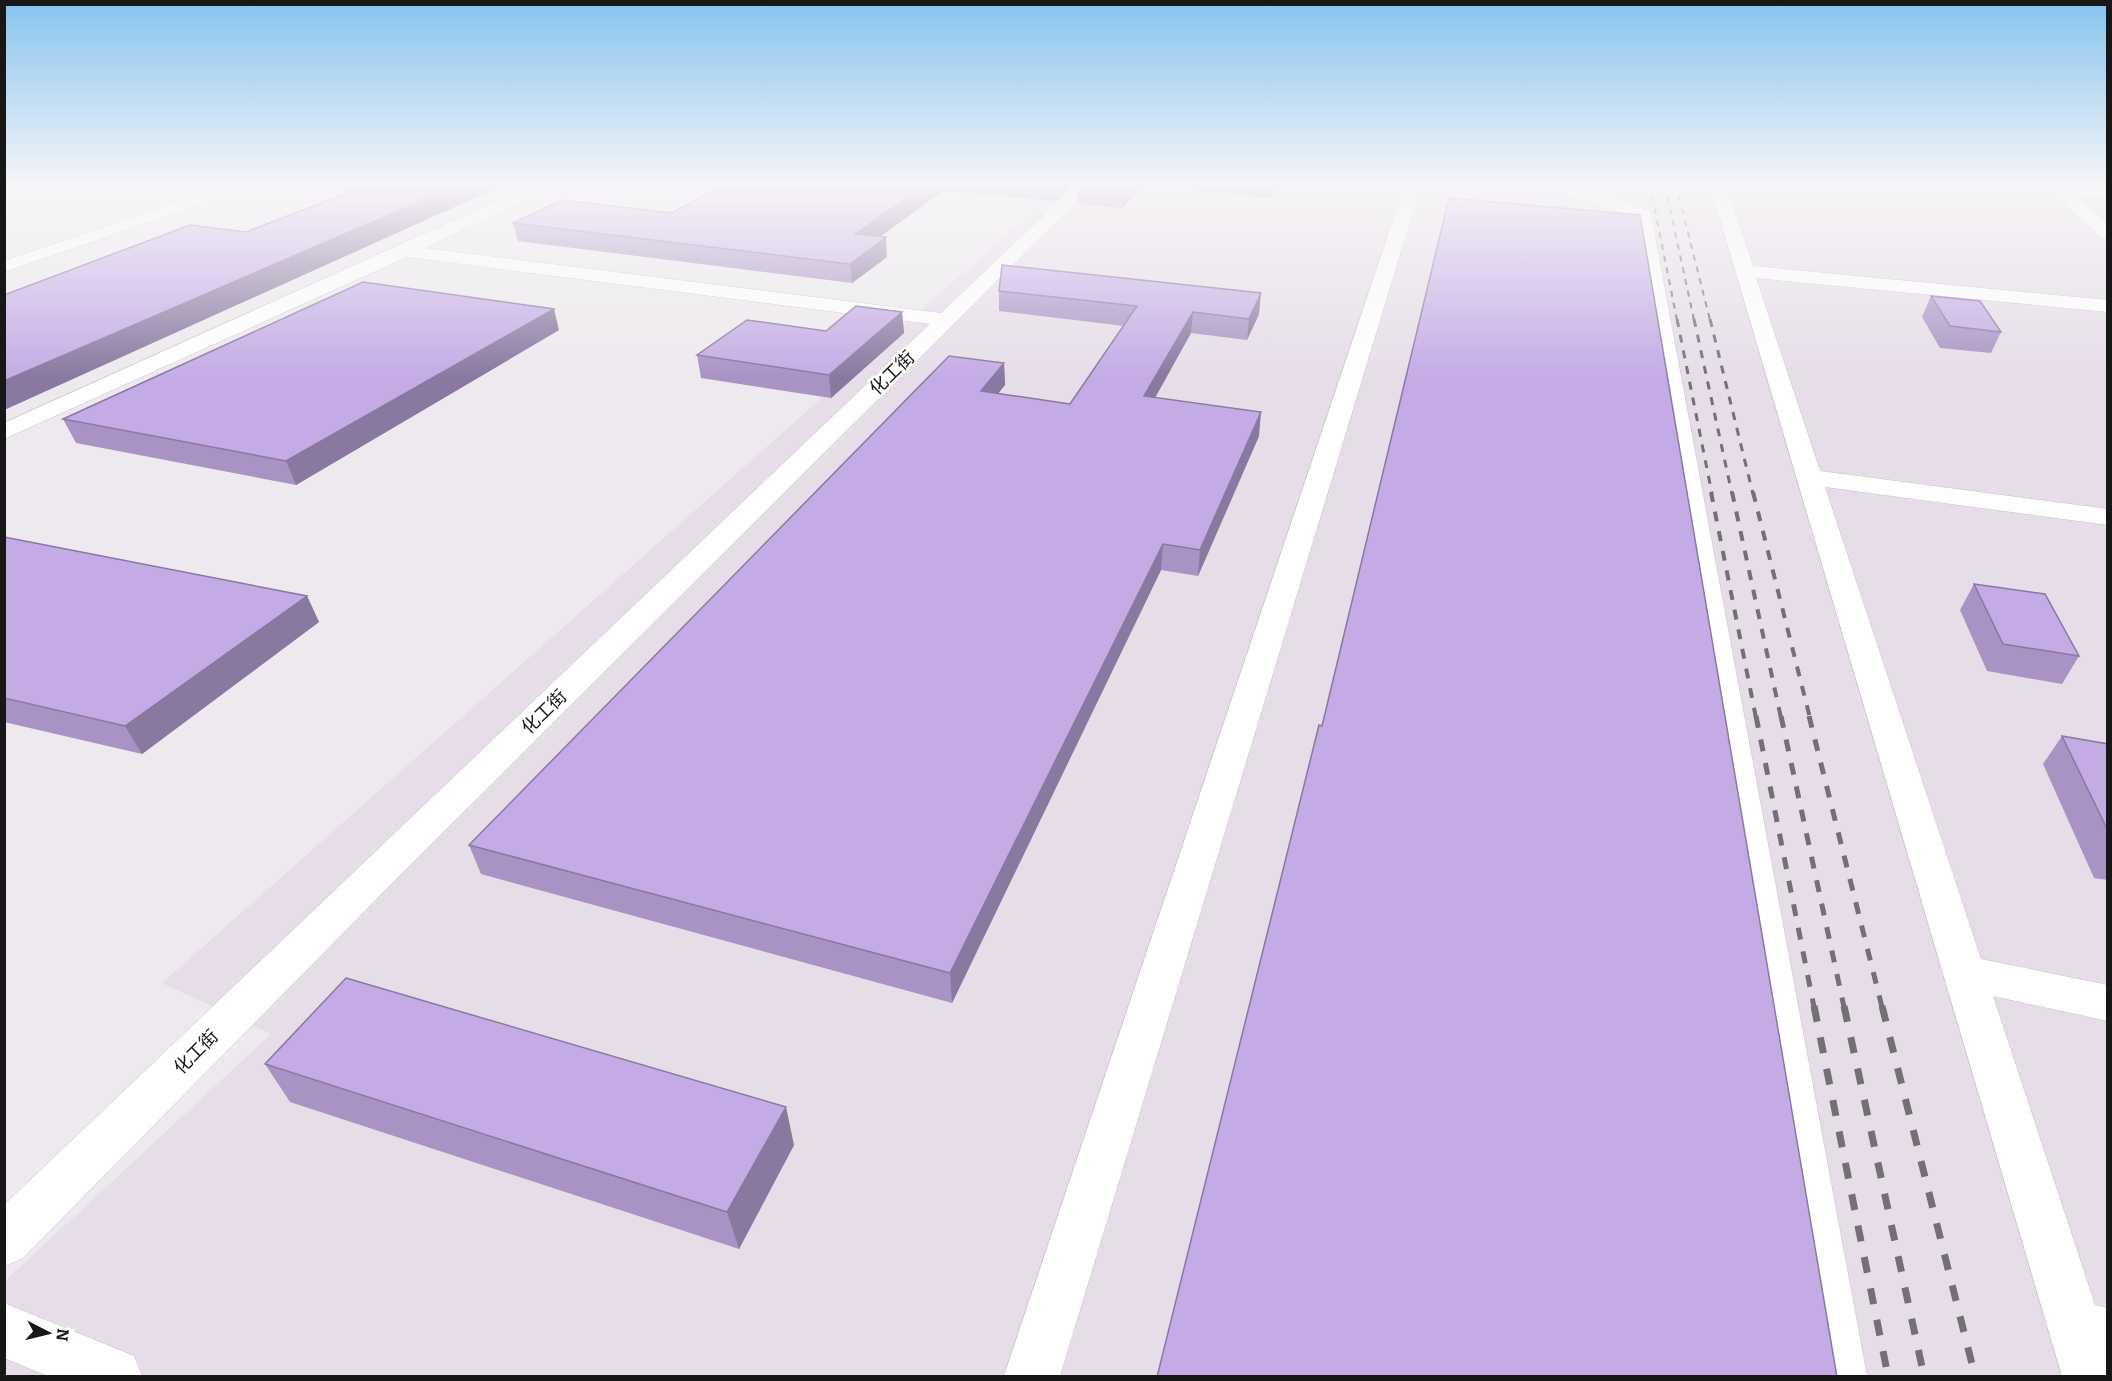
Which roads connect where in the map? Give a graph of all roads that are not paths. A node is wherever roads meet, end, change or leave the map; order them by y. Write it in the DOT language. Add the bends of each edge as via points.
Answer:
graph roads {
  1 [pos="55,249"];
  2 [pos="408,249"];
  3 [pos="1019,249"];
  4 [pos="1392,249"];
  5 [pos="1649,249"];
  6 [pos="1738,249"];
  7 [pos="405,251"];
  8 [pos="4,267"];
  9 [pos="1745,271"];
  10 [pos="2108,306"];
  11 [pos="946,320"];
  12 [pos="4,432"];
  13 [pos="1809,477"];
  14 [pos="2108,517"];
  15 [pos="1964,972"];
  16 [pos="2108,1003"];
  17 [pos="4,1241"];
  18 [pos="4,1330"];
  19 [pos="2090,1347"];
  20 [pos="114,1377"];
  21 [pos="1032,1377"];
  22 [pos="1839,1377"];
  1 -- 8 [label="street"];
  2 -- 7 [label="street"];
  3 -- 11 [label="street, 化工街"];
  4 -- 21 [label="street"];
  5 -- 22 [label="street"];
  6 -- 9 [label="street"];
  7 -- 11 [label="street"];
  7 -- 12 [label="street"];
  9 -- 10 [label="street"];
  9 -- 13 [label="street"];
  11 -- 17 [label="street, 化工街"];
  13 -- 14 [label="street"];
  13 -- 15 [label="street"];
  15 -- 16 [label="street"];
  15 -- 19 [label="street"];
  18 -- 20 [label="street"];
}
